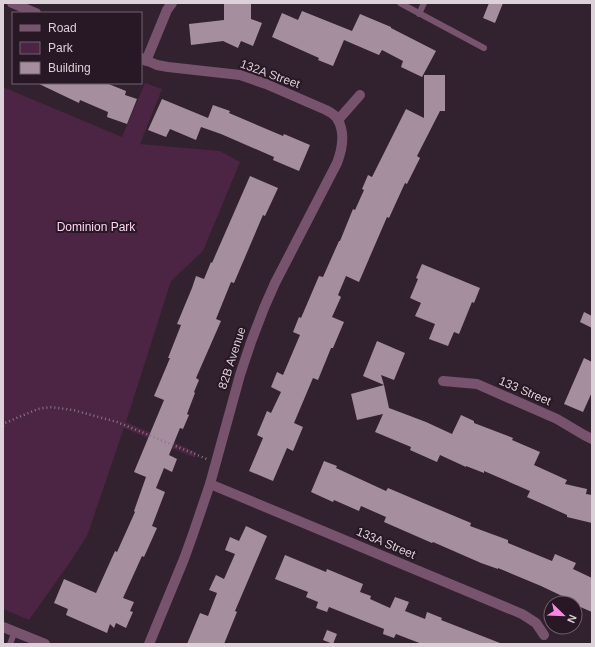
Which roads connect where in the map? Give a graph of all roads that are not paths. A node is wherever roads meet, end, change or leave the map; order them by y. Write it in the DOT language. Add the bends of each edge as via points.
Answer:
graph roads {
  1 [pos="12,3"];
  2 [pos="172,3"];
  3 [pos="400,3"];
  4 [pos="424,3"];
  5 [pos="34,12"];
  6 [pos="419,14"];
  7 [pos="484,48"];
  8 [pos="144,60"];
  9 [pos="360,95"];
  10 [pos="338,120"];
  11 [pos="443,381"];
  12 [pos="592,439"];
  13 [pos="210,484"];
  14 [pos="3,627"];
  15 [pos="15,632"];
  16 [pos="544,636"];
  17 [pos="10,644"];
  18 [pos="45,644"];
  19 [pos="149,644"];
  1 -- 5 [label="street"];
  2 -- 8 [label="street" via="166,10"];
  3 -- 6 [label="lane"];
  4 -- 6 [label="lane"];
  6 -- 7 [label="lane"];
  8 -- 10 [label="street, 132A Street" via="168,67 249,78 326,110"];
  9 -- 10 [label="street"];
  10 -- 13 [label="street, 82B Avenue" via="342,138 337,163 264,308 240,375"];
  11 -- 12 [label="street, 133 Street" via="477,384 558,419"];
  13 -- 16 [label="street, 133A Street" via="522,614 536,623"];
  13 -- 19 [label="street, 82B Avenue" via="184,559"];
  14 -- 15 [label="street"];
  15 -- 17 [label="lane"];
  15 -- 18 [label="street"];
}
